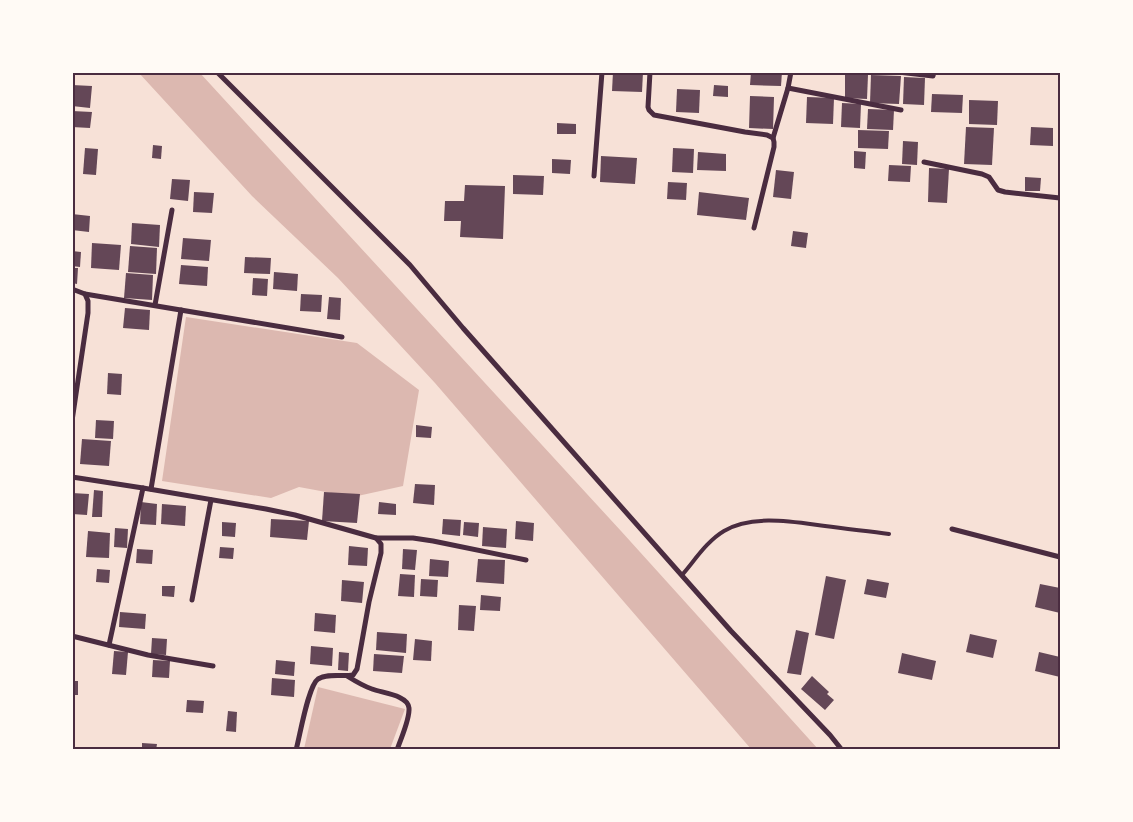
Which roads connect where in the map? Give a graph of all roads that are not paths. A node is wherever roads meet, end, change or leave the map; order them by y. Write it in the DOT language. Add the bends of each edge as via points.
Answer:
graph roads {
  1 [pos="217,72"];
  2 [pos="602,72"];
  3 [pos="650,72"];
  4 [pos="791,72"];
  5 [pos="898,72"];
  6 [pos="934,72"];
  7 [pos="788,88"];
  8 [pos="901,110"];
  9 [pos="772,138"];
  10 [pos="924,162"];
  11 [pos="594,176"];
  12 [pos="1060,198"];
  13 [pos="172,210"];
  14 [pos="754,228"];
  15 [pos="72,290"];
  16 [pos="85,294"];
  17 [pos="155,305"];
  18 [pos="181,310"];
  19 [pos="342,337"];
  20 [pos="72,421"];
  21 [pos="72,477"];
  22 [pos="143,488"];
  23 [pos="151,489"];
  24 [pos="211,500"];
  25 [pos="952,529"];
  26 [pos="889,534"];
  27 [pos="376,538"];
  28 [pos="1060,557"];
  29 [pos="526,560"];
  30 [pos="682,575"];
  31 [pos="192,600"];
  32 [pos="72,636"];
  33 [pos="109,645"];
  34 [pos="213,666"];
  35 [pos="347,676"];
  36 [pos="296,750"];
  37 [pos="397,750"];
  38 [pos="842,750"];
  1 -- 30 [label="street" via="410,265"];
  2 -- 11 [label="street"];
  3 -- 9 [label="street" via="648,107 654,115"];
  4 -- 7 [label="street"];
  5 -- 6 [label="street" via="933,76"];
  7 -- 8 [label="street"];
  7 -- 9 [label="street"];
  9 -- 14 [label="street" via="774,147"];
  10 -- 12 [label="street" via="982,174 998,190 1005,192"];
  13 -- 17 [label="street"];
  15 -- 16 [label="street"];
  16 -- 17 [label="street"];
  16 -- 20 [label="street" via="88,313"];
  17 -- 18 [label="street"];
  18 -- 19 [label="street"];
  18 -- 23 [label="street"];
  21 -- 22 [label="street"];
  22 -- 23 [label="street"];
  22 -- 33 [label="street"];
  23 -- 24 [label="street"];
  24 -- 27 [label="street" via="295,515"];
  24 -- 31 [label="street"];
  25 -- 28 [label="street"];
  26 -- 30 [label="lane" via="774,520 752,522 725,530 713,539"];
  27 -- 29 [label="street" via="434,541"];
  27 -- 35 [label="street" via="381,544 381,553 358,669"];
  30 -- 38 [label="street"];
  32 -- 33 [label="street"];
  33 -- 34 [label="street"];
  35 -- 36 [label="street" via="326,676 312,686"];
  35 -- 37 [label="street" via="373,690 406,701 409,715"];
}
